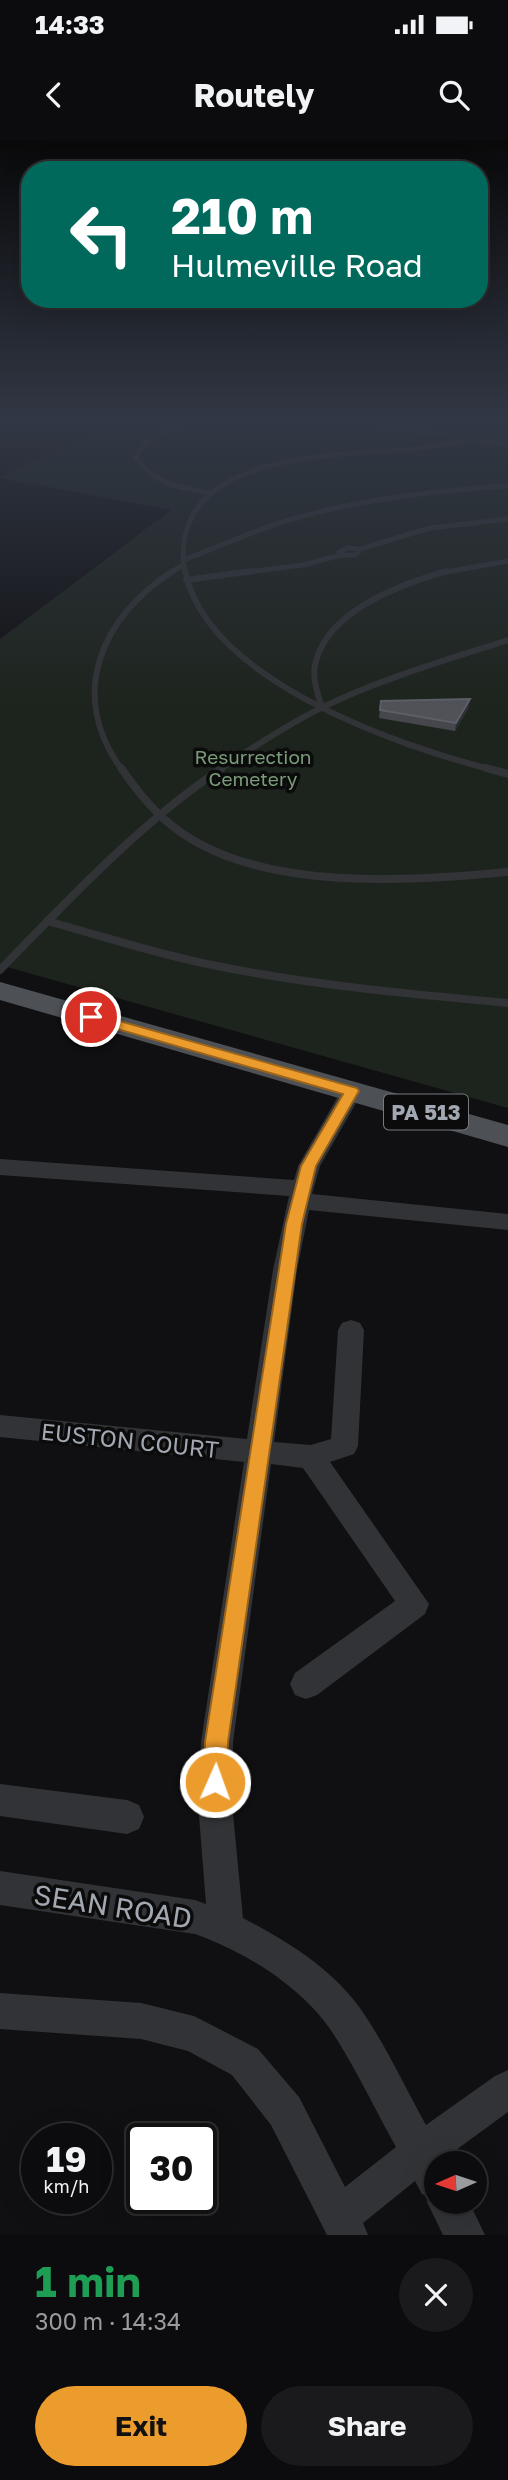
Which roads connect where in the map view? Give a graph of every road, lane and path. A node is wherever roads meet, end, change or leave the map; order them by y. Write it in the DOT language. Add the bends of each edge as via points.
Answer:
graph roads {
  1 [pos="198,515"];
  2 [pos="313,515"];
  3 [pos="508,519"];
  4 [pos="508,561"];
  5 [pos="183,562"];
  6 [pos="186,580"];
  7 [pos="508,640"];
  8 [pos="322,708"];
  9 [pos="508,774"];
  10 [pos="159,815"];
  11 [pos="508,872"];
  12 [pos="47,921"];
  13 [pos="0,970"];
  14 [pos="0,991"];
  15 [pos="508,1003"];
  16 [pos="352,1091"];
  17 [pos="508,1136"];
  18 [pos="0,1167"];
  19 [pos="300,1195"];
  20 [pos="508,1222"];
  21 [pos="351,1330"];
  22 [pos="0,1426"];
  23 [pos="260,1453"];
  24 [pos="311,1457"];
  25 [pos="306,1684"];
  26 [pos="0,1800"];
  27 [pos="127,1817"];
  28 [pos="0,1888"];
  29 [pos="226,1928"];
  30 [pos="0,2011"];
  31 [pos="508,2089"];
  32 [pos="444,2151"];
  33 [pos="424,2159"];
  34 [pos="424,2169"];
  35 [pos="454,2214"];
  36 [pos="344,2226"];
  37 [pos="465,2235"];
  1 -- 5 [label="lane" via="182,540"];
  2 -- 5 [label="lane"];
  3 -- 6 [label="lane" via="430,528 360,549 355,555 303,565"];
  4 -- 8 [label="lane" via="443,572 405,585 343,620 315,663"];
  5 -- 6 [label="lane"];
  5 -- 10 [label="lane" via="117,620 104,645 95,681 94,705 103,739 126,778"];
  6 -- 8 [label="lane" via="198,608 247,660"];
  7 -- 8 [label="lane" via="422,667"];
  8 -- 9 [label="lane" via="410,746"];
  8 -- 10 [label="lane" via="242,755"];
  10 -- 11 [label="lane" via="194,841 296,874 354,882"];
  10 -- 12 [label="lane"];
  12 -- 13 [label="lane"];
  12 -- 15 [label="lane" via="170,956 261,973 342,987"];
  14 -- 16 [label="main road, PA 513"];
  16 -- 17 [label="main road, PA 513"];
  16 -- 19 [label="street" via="320,1144"];
  18 -- 19 [label="street"];
  19 -- 20 [label="street"];
  19 -- 23 [label="street"];
  21 -- 24 [label="street" via="344,1446"];
  22 -- 23 [label="street, EUSTON COURT"];
  23 -- 24 [label="street, EUSTON COURT"];
  23 -- 29 [label="street" via="217,1742 215,1803"];
  24 -- 25 [label="street" via="414,1604"];
  26 -- 27 [label="street"];
  28 -- 29 [label="street, SEAN ROAD" via="195,1917"];
  29 -- 33 [label="street, SEAN ROAD" via="273,1953 348,2023"];
  30 -- 36 [label="street" via="141,2021 194,2034 245,2062 285,2111"];
  31 -- 32 [label="street"];
  34 -- 36 [label="street"];
  35 -- 37 [label="street"];
}
